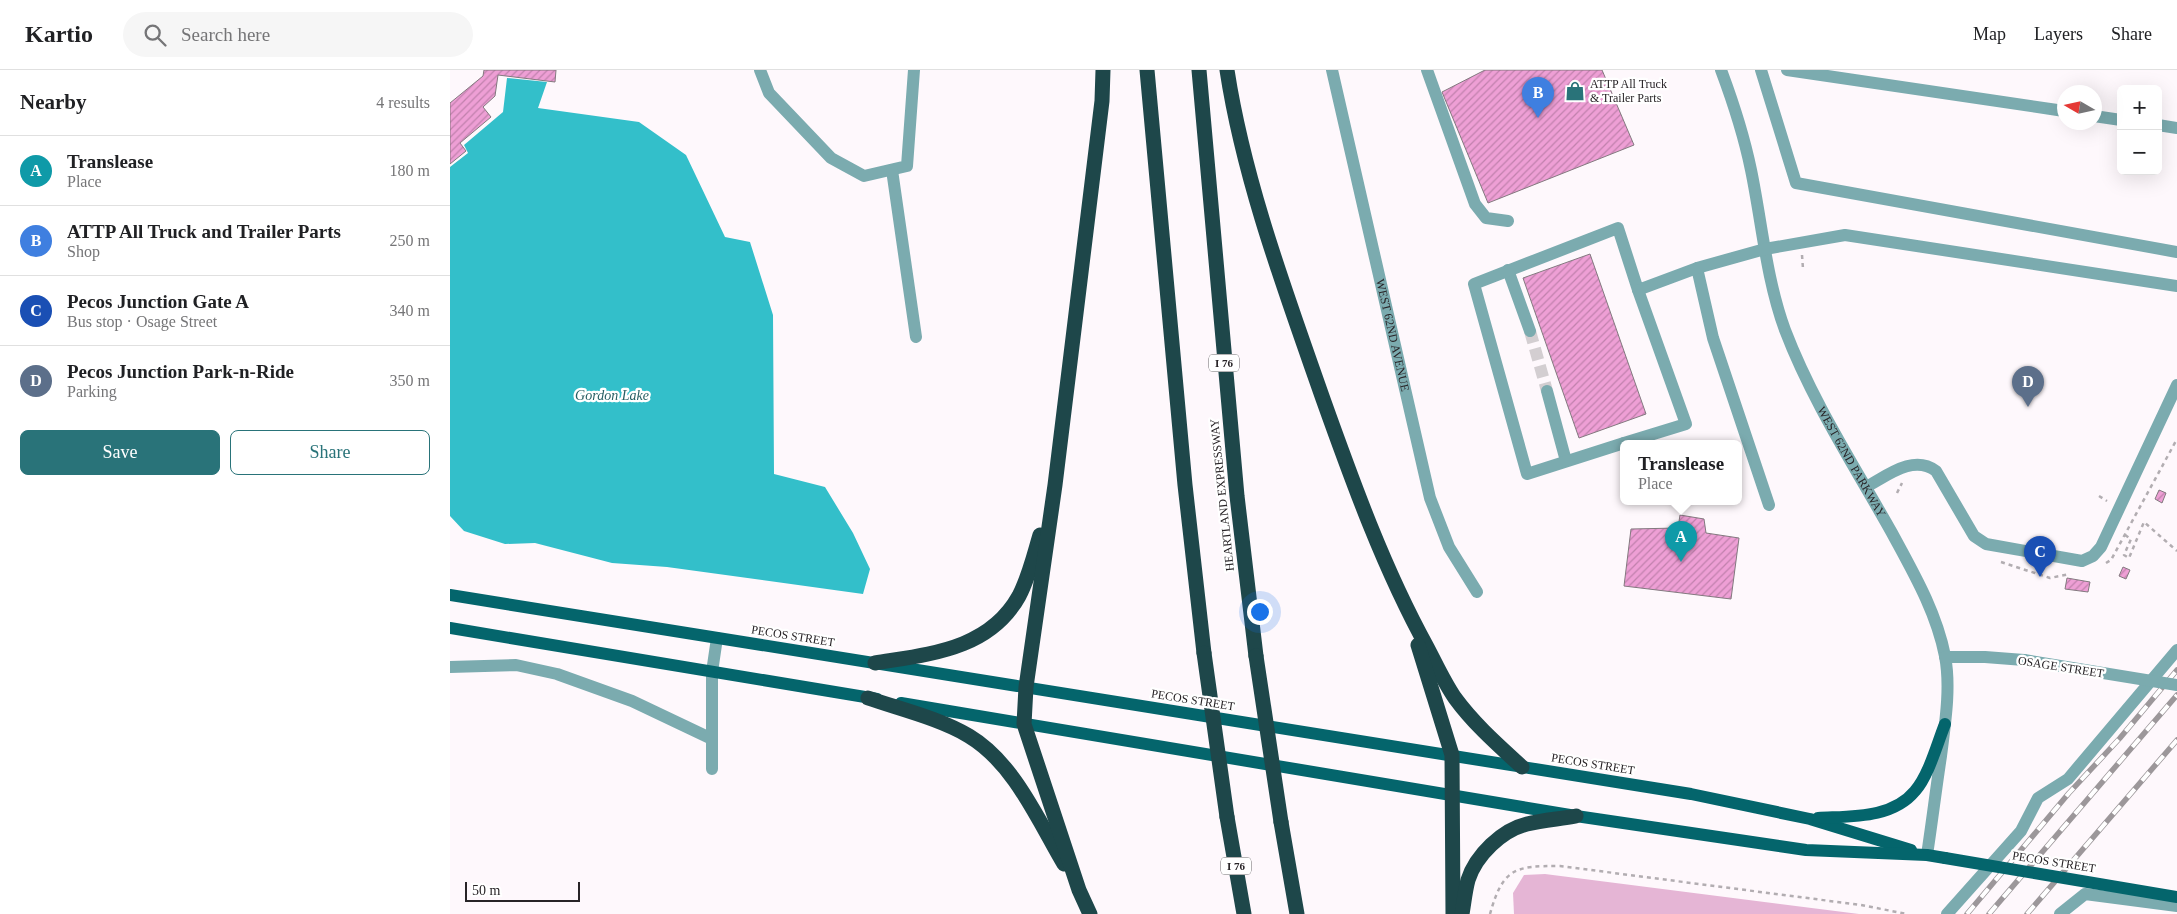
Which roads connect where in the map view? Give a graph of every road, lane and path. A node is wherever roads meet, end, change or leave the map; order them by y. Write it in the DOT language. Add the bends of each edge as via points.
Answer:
graph roads {
  1 [pos="760,70"];
  2 [pos="914,70"];
  3 [pos="1103,70"];
  4 [pos="1147,70"];
  5 [pos="1199,70"];
  6 [pos="1227,70"];
  7 [pos="1332,70"];
  8 [pos="1427,70"];
  9 [pos="1721,70"];
  10 [pos="1761,70"];
  11 [pos="1787,70"];
  12 [pos="2057,110"];
  13 [pos="2102,117"];
  14 [pos="2117,119"];
  15 [pos="2162,126"];
  16 [pos="2177,128"];
  17 [pos="892,170"];
  18 [pos="1508,221"];
  19 [pos="1765,249"];
  20 [pos="2177,252"];
  21 [pos="1802,255"];
  22 [pos="1697,268"];
  23 [pos="1804,268"];
  24 [pos="1508,270"];
  25 [pos="2177,286"];
  26 [pos="1638,290"];
  27 [pos="1530,331"];
  28 [pos="916,337"];
  29 [pos="2177,385"];
  30 [pos="1547,391"];
  31 [pos="2177,438"];
  32 [pos="1634,440"];
  33 [pos="1620,444"];
  34 [pos="1566,461"];
  35 [pos="1055,485"];
  36 [pos="1866,487"];
  37 [pos="1769,505"];
  38 [pos="2135,516"];
  39 [pos="2125,535"];
  40 [pos="2177,551"];
  41 [pos="1477,592"];
  42 [pos="450,595"];
  43 [pos="1409,614"];
  44 [pos="450,628"];
  45 [pos="717,638"];
  46 [pos="2177,650"];
  47 [pos="1945,657"];
  48 [pos="875,663"];
  49 [pos="450,667"];
  50 [pos="712,672"];
  51 [pos="2177,685"];
  52 [pos="1026,687"];
  53 [pos="868,698"];
  54 [pos="1024,724"];
  55 [pos="1945,724"];
  56 [pos="712,739"];
  57 [pos="1452,756"];
  58 [pos="1522,767"];
  59 [pos="712,769"];
  60 [pos="1453,796"];
  61 [pos="1576,816"];
  62 [pos="1810,819"];
  63 [pos="1927,855"];
  64 [pos="1079,890"];
  65 [pos="2177,897"];
  66 [pos="2177,906"];
  67 [pos="1090,914"];
  68 [pos="1244,914"];
  69 [pos="1297,914"];
  70 [pos="1453,914"];
  71 [pos="1462,914"];
  72 [pos="1490,914"];
  73 [pos="1907,914"];
  74 [pos="1947,914"];
  75 [pos="2060,914"];
  1 -- 17 [label="street" via="769,94 831,158 864,176"];
  2 -- 17 [label="street" via="907,166"];
  3 -- 35 [label="highway"];
  4 -- 68 [label="highway, I 76, bridge" via="1185,485 1204,653"];
  5 -- 69 [label="highway, HEARTLAND EXPRESSWAY / I 76, bridge" via="1237,496 1256,656"];
  6 -- 43 [label="highway" via="1258,204 1294,316 1352,481"];
  7 -- 41 [label="street, WEST 62ND AVENUE" via="1430,498 1450,547"];
  8 -- 18 [label="street" via="1475,204 1486,218"];
  9 -- 19 [label="street, WEST 62ND PARKWAY" via="1751,170"];
  10 -- 20 [label="street" via="1796,183"];
  11 -- 12 [label="street"];
  13 -- 14 [label="street"];
  15 -- 16 [label="street"];
  17 -- 28 [label="street"];
  19 -- 22 [label="street"];
  19 -- 25 [label="street" via="1832,237 1859,236"];
  19 -- 36 [label="street, WEST 62ND PARKWAY" via="1785,330"];
  21 -- 23 [label="path"];
  22 -- 26 [label="street"];
  22 -- 37 [label="street" via="1712,338"];
  24 -- 26 [label="street" via="1618,228"];
  24 -- 27 [label="street"];
  24 -- 34 [label="street" via="1474,284 1527,474"];
  26 -- 32 [label="street" via="1686,424"];
  29 -- 36 [label="street" via="2101,548 2082,561 1986,544 1974,536 1936,471 1929,466 1912,464"];
  30 -- 34 [label="street"];
  31 -- 38 [label="path"];
  33 -- 34 [label="street"];
  35 -- 48 [label="highway" via="1028,576 1018,597 1000,621 965,645"];
  35 -- 52 [label="highway"];
  36 -- 47 [label="street, WEST 62ND PARKWAY" via="1931,608"];
  39 -- 40 [label="path" via="2131,539 2124,555 2129,558 2144,522"];
  42 -- 45 [label="main road, PECOS STREET"];
  43 -- 57 [label="highway"];
  43 -- 58 [label="highway" via="1454,696 1486,735"];
  44 -- 50 [label="main road, PECOS STREET"];
  45 -- 48 [label="main road, PECOS STREET"];
  45 -- 50 [label="street"];
  46 -- 74 [label="street" via="2068,779 2038,798 2021,831"];
  47 -- 51 [label="street, OSAGE STREET, bridge" via="2024,660"];
  47 -- 55 [label="street, WEST 62ND PARKWAY"];
  48 -- 52 [label="main road, PECOS STREET"];
  49 -- 56 [label="street" via="516,665 557,674 632,701"];
  50 -- 53 [label="main road, PECOS STREET"];
  50 -- 56 [label="street"];
  52 -- 54 [label="highway"];
  52 -- 57 [label="main road, PECOS STREET"];
  53 -- 54 [label="main road, PECOS STREET"];
  53 -- 64 [label="highway" via="948,725 993,754 1017,785"];
  54 -- 60 [label="main road, PECOS STREET"];
  54 -- 64 [label="highway"];
  55 -- 62 [label="main road" via="1922,780 1906,800 1896,807 1863,816"];
  55 -- 63 [label="street, WEST 62ND PARKWAY"];
  56 -- 59 [label="street"];
  57 -- 58 [label="main road, PECOS STREET"];
  57 -- 60 [label="highway"];
  58 -- 62 [label="main road, PECOS STREET" via="1691,794"];
  60 -- 61 [label="main road, PECOS STREET"];
  60 -- 70 [label="highway"];
  61 -- 63 [label="main road, PECOS STREET" via="1806,850"];
  61 -- 71 [label="highway" via="1526,824 1505,834 1492,845 1478,859 1468,880"];
  62 -- 63 [label="main road, PECOS STREET"];
  63 -- 65 [label="main road, PECOS STREET, bridge"];
  64 -- 67 [label="highway"];
  66 -- 75 [label="street" via="2085,894"];
  72 -- 73 [label="path" via="1496,894 1507,876 1516,869 1532,866 1609,872"];
}
